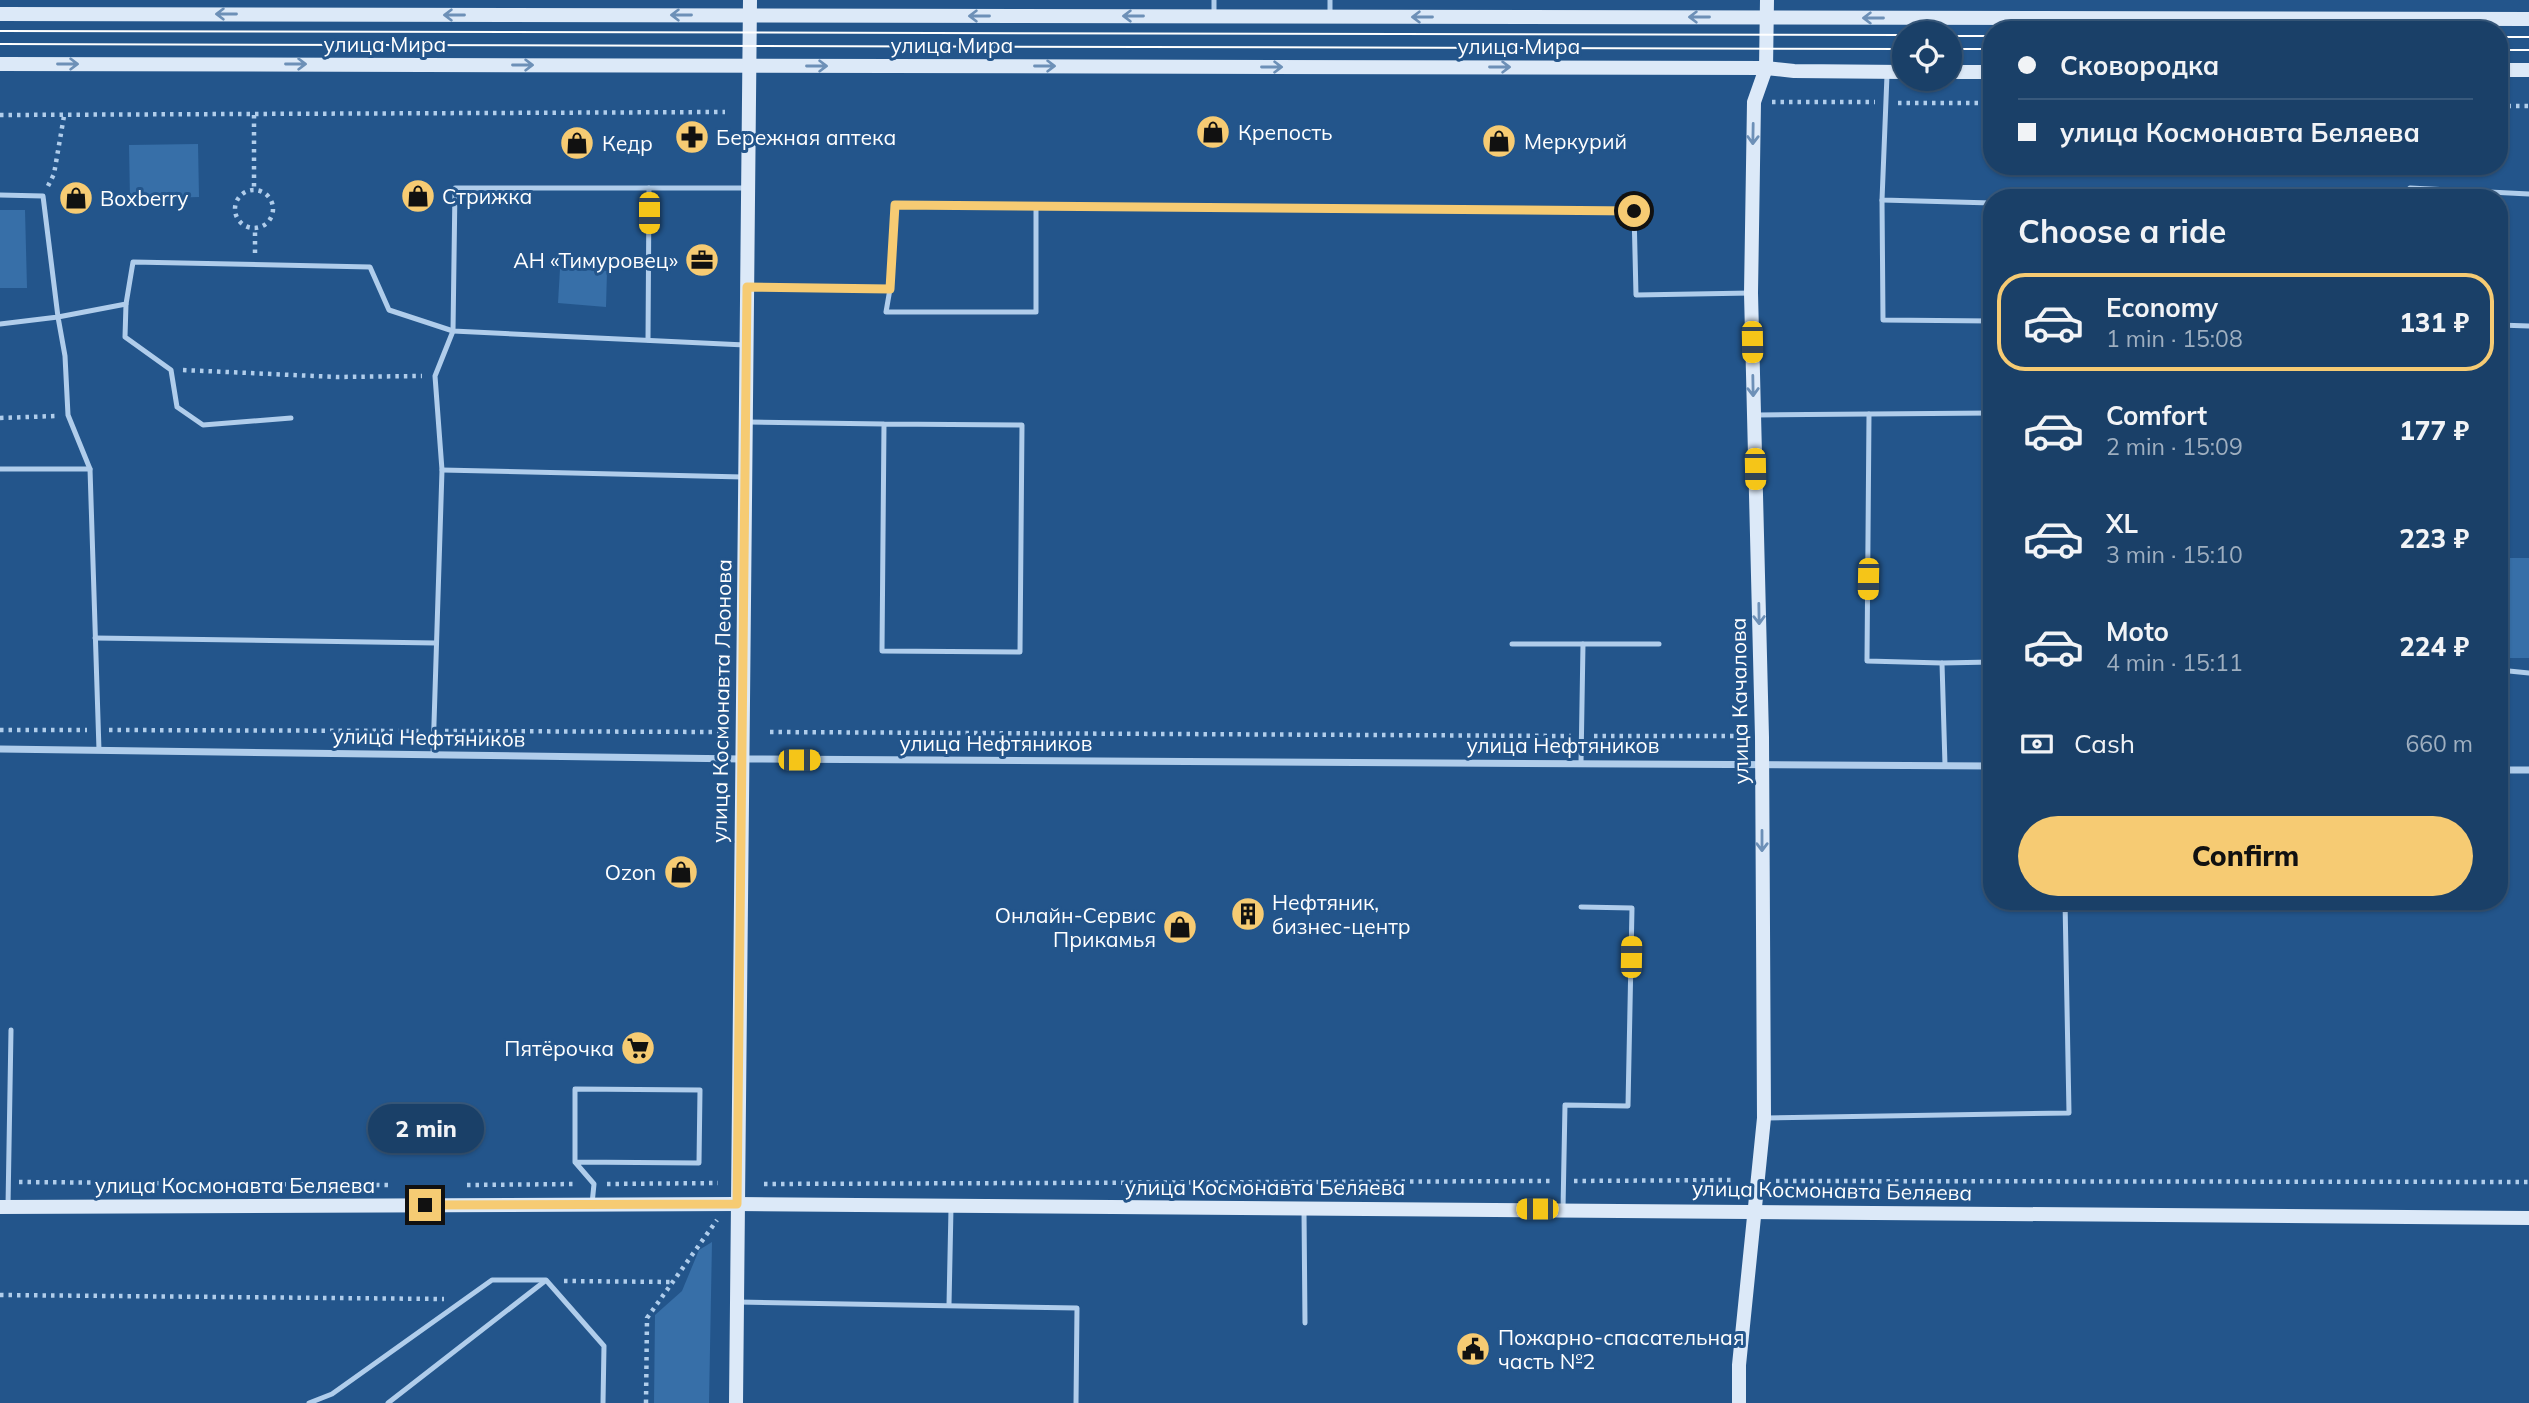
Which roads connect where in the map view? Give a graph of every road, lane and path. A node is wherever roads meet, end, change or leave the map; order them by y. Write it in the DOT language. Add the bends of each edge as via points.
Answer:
graph roads {
  1 [pos="750,0"];
  2 [pos="1214,0"];
  3 [pos="1330,0"];
  4 [pos="1767,0"];
  5 [pos="0,14"];
  6 [pos="749,15"];
  7 [pos="1214,16"];
  8 [pos="1330,16"];
  9 [pos="1767,17"];
  10 [pos="2529,19"];
  11 [pos="0,64"];
  12 [pos="749,65"];
  13 [pos="1766,68"];
  14 [pos="2508,70"];
  15 [pos="2529,70"];
  16 [pos="1887,72"];
  17 [pos="1892,72"];
  18 [pos="1962,72"];
  19 [pos="1983,72"];
  20 [pos="2508,106"];
  21 [pos="2529,106"];
  22 [pos="725,112"];
  23 [pos="254,115"];
  24 [pos="0,116"];
  25 [pos="64,116"];
  26 [pos="649,188"];
  27 [pos="748,188"];
  28 [pos="2409,189"];
  29 [pos="2430,189"];
  30 [pos="254,190"];
  31 [pos="2508,193"];
  32 [pos="2529,194"];
  33 [pos="0,195"];
  34 [pos="43,196"];
  35 [pos="1882,200"];
  36 [pos="1983,203"];
  37 [pos="1037,206"];
  38 [pos="255,229"];
  39 [pos="254,264"];
  40 [pos="747,287"];
  41 [pos="890,289"];
  42 [pos="1751,293"];
  43 [pos="125,304"];
  44 [pos="58,317"];
  45 [pos="1983,321"];
  46 [pos="0,324"];
  47 [pos="2508,325"];
  48 [pos="2529,326"];
  49 [pos="453,331"];
  50 [pos="648,340"];
  51 [pos="746,345"];
  52 [pos="171,370"];
  53 [pos="435,376"];
  54 [pos="1983,413"];
  55 [pos="1869,414"];
  56 [pos="68,415"];
  57 [pos="1754,415"];
  58 [pos="0,418"];
  59 [pos="292,418"];
  60 [pos="745,422"];
  61 [pos="884,424"];
  62 [pos="0,469"];
  63 [pos="90,469"];
  64 [pos="442,470"];
  65 [pos="745,477"];
  66 [pos="96,638"];
  67 [pos="436,643"];
  68 [pos="1512,644"];
  69 [pos="1583,644"];
  70 [pos="1659,644"];
  71 [pos="1983,662"];
  72 [pos="1942,663"];
  73 [pos="2508,671"];
  74 [pos="2529,673"];
  75 [pos="0,730"];
  76 [pos="99,730"];
  77 [pos="434,731"];
  78 [pos="720,732"];
  79 [pos="770,732"];
  80 [pos="1583,736"];
  81 [pos="1735,736"];
  82 [pos="0,749"];
  83 [pos="99,750"];
  84 [pos="433,755"];
  85 [pos="742,759"];
  86 [pos="1581,762"];
  87 [pos="1762,763"];
  88 [pos="1945,765"];
  89 [pos="1983,766"];
  90 [pos="2508,770"];
  91 [pos="2529,770"];
  92 [pos="1581,907"];
  93 [pos="2065,910"];
  94 [pos="11,1030"];
  95 [pos="1764,1118"];
  96 [pos="575,1162"];
  97 [pos="1734,1180"];
  98 [pos="8,1181"];
  99 [pos="1563,1181"];
  100 [pos="1776,1181"];
  101 [pos="2529,1182"];
  102 [pos="718,1183"];
  103 [pos="593,1184"];
  104 [pos="764,1184"];
  105 [pos="394,1185"];
  106 [pos="461,1185"];
  107 [pos="592,1204"];
  108 [pos="737,1204"];
  109 [pos="951,1205"];
  110 [pos="4,1207"];
  111 [pos="1304,1208"];
  112 [pos="1563,1210"];
  113 [pos="1755,1211"];
  114 [pos="2529,1218"];
  115 [pos="718,1219"];
  116 [pos="546,1280"];
  117 [pos="674,1282"];
  118 [pos="0,1295"];
  119 [pos="463,1299"];
  120 [pos="736,1302"];
  121 [pos="949,1305"];
  122 [pos="1305,1323"];
  123 [pos="309,1403"];
  124 [pos="387,1403"];
  125 [pos="603,1403"];
  126 [pos="646,1403"];
  127 [pos="736,1403"];
  128 [pos="1076,1403"];
  129 [pos="1739,1403"];
  1 -- 6 [label="main road, улица Космонавта Леонова"];
  2 -- 7 [label="lane"];
  3 -- 8 [label="lane"];
  4 -- 9 [label="main road, улица Качалова"];
  6 -- 5 [label="main road, улица Мира, one-way"];
  7 -- 6 [label="main road, улица Мира, one-way"];
  6 -- 12 [label="main road, улица Космонавта Леонова"];
  7 -- 8 [label="main road, улица Мира"];
  9 -- 8 [label="main road, улица Мира, one-way"];
  10 -- 9 [label="main road, улица Мира, one-way"];
  9 -- 13 [label="main road, улица Качалова"];
  11 -- 12 [label="main road, улица Мира, one-way"];
  12 -- 13 [label="main road, улица Мира, one-way"];
  12 -- 27 [label="main road, улица Космонавта Леонова"];
  13 -- 16 [label="main road, улица Мира"];
  13 -- 42 [label="main road, улица Качалова, one-way" via="1754,102"];
  14 -- 15 [label="main road"];
  16 -- 17 [label="main road, улица Мира"];
  16 -- 35 [label="lane"];
  18 -- 19 [label="main road"];
  20 -- 21 [label="path"];
  22 -- 23 [label="path"];
  23 -- 25 [label="path"];
  23 -- 30 [label="path"];
  24 -- 25 [label="path"];
  25 -- 34 [label="path" via="54,174"];
  26 -- 27 [label="lane"];
  26 -- 49 [label="lane" via="455,188"];
  26 -- 50 [label="lane"];
  27 -- 40 [label="main road, улица Космонавта Леонова"];
  28 -- 29 [label="lane"];
  30 -- 38 [label="path" via="267,194 274,206 267,224"];
  30 -- 38 [label="path" via="243,193 234,209 243,225"];
  31 -- 32 [label="lane"];
  33 -- 34 [label="lane"];
  34 -- 44 [label="lane"];
  35 -- 36 [label="lane"];
  35 -- 45 [label="lane" via="1883,320"];
  37 -- 41 [label="lane" via="895,205"];
  37 -- 41 [label="lane" via="1036,312 886,312"];
  37 -- 42 [label="lane" via="1634,211 1636,295"];
  38 -- 39 [label="path"];
  39 -- 43 [label="lane" via="133,262"];
  39 -- 49 [label="lane" via="370,267 389,310"];
  40 -- 41 [label="lane"];
  40 -- 51 [label="main road, улица Космонавта Леонова"];
  42 -- 57 [label="main road, улица Качалова, one-way"];
  43 -- 44 [label="lane"];
  43 -- 52 [label="lane" via="125,337"];
  44 -- 46 [label="lane"];
  44 -- 56 [label="lane"];
  47 -- 48 [label="lane"];
  49 -- 50 [label="lane"];
  49 -- 53 [label="lane"];
  50 -- 51 [label="lane"];
  51 -- 60 [label="main road, улица Космонавта Леонова"];
  52 -- 53 [label="path"];
  52 -- 59 [label="lane" via="177,407 203,425"];
  53 -- 64 [label="lane"];
  54 -- 55 [label="lane"];
  55 -- 57 [label="lane"];
  55 -- 72 [label="lane" via="1867,661"];
  56 -- 58 [label="path"];
  56 -- 63 [label="lane"];
  57 -- 87 [label="main road, улица Качалова, one-way"];
  60 -- 61 [label="lane"];
  60 -- 65 [label="main road, улица Космонавта Леонова"];
  61 -- 61 [label="lane" via="882,651 1020,652 1022,425"];
  62 -- 63 [label="lane"];
  63 -- 66 [label="lane"];
  64 -- 65 [label="lane"];
  64 -- 67 [label="lane"];
  65 -- 85 [label="main road, улица Космонавта Леонова"];
  66 -- 67 [label="lane"];
  66 -- 76 [label="lane"];
  67 -- 77 [label="lane"];
  68 -- 69 [label="lane"];
  69 -- 70 [label="lane"];
  69 -- 80 [label="lane"];
  71 -- 72 [label="lane"];
  72 -- 88 [label="lane"];
  73 -- 74 [label="lane"];
  75 -- 76 [label="path"];
  76 -- 77 [label="path"];
  76 -- 83 [label="lane"];
  77 -- 78 [label="path"];
  77 -- 84 [label="lane"];
  79 -- 80 [label="path"];
  80 -- 81 [label="path"];
  80 -- 86 [label="lane"];
  82 -- 83 [label="street, улица Нефтяников"];
  83 -- 84 [label="street, улица Нефтяников"];
  84 -- 85 [label="street, улица Нефтяников"];
  85 -- 86 [label="street, улица Нефтяников"];
  85 -- 108 [label="main road, улица Космонавта Леонова"];
  86 -- 87 [label="street, улица Нефтяников"];
  87 -- 88 [label="street, улица Нефтяников"];
  87 -- 95 [label="main road, улица Качалова, one-way"];
  88 -- 89 [label="street, улица Нефтяников"];
  90 -- 91 [label="street"];
  92 -- 99 [label="lane" via="1632,908 1628,1106 1565,1105"];
  93 -- 95 [label="lane" via="2069,1113"];
  94 -- 98 [label="lane"];
  95 -- 113 [label="main road, улица Качалова"];
  96 -- 96 [label="lane" via="699,1163 700,1090 575,1088"];
  96 -- 103 [label="lane"];
  97 -- 99 [label="path"];
  98 -- 105 [label="path"];
  98 -- 110 [label="lane"];
  99 -- 104 [label="path"];
  99 -- 112 [label="lane"];
  100 -- 101 [label="path"];
  102 -- 103 [label="path"];
  103 -- 106 [label="path"];
  103 -- 107 [label="lane"];
  107 -- 108 [label="main road, улица Космонавта Беляева"];
  107 -- 110 [label="main road, улица Космонавта Беляева"];
  108 -- 109 [label="main road, улица Космонавта Беляева"];
  108 -- 120 [label="main road, улица Космонавта Леонова"];
  109 -- 111 [label="main road, улица Космонавта Беляева"];
  109 -- 121 [label="lane"];
  111 -- 112 [label="main road, улица Космонавта Беляева"];
  111 -- 122 [label="lane"];
  112 -- 113 [label="main road, улица Космонавта Беляева"];
  113 -- 114 [label="main road, улица Космонавта Беляева"];
  113 -- 129 [label="main road, улица Качалова"];
  115 -- 117 [label="path"];
  116 -- 117 [label="path"];
  116 -- 119 [label="lane" via="492,1280"];
  116 -- 124 [label="lane"];
  116 -- 125 [label="lane" via="604,1346"];
  117 -- 126 [label="path" via="647,1318"];
  118 -- 119 [label="path"];
  119 -- 123 [label="lane" via="332,1394"];
  120 -- 121 [label="lane"];
  120 -- 127 [label="main road, улица Космонавта Леонова"];
  121 -- 128 [label="lane" via="1077,1308"];
}
